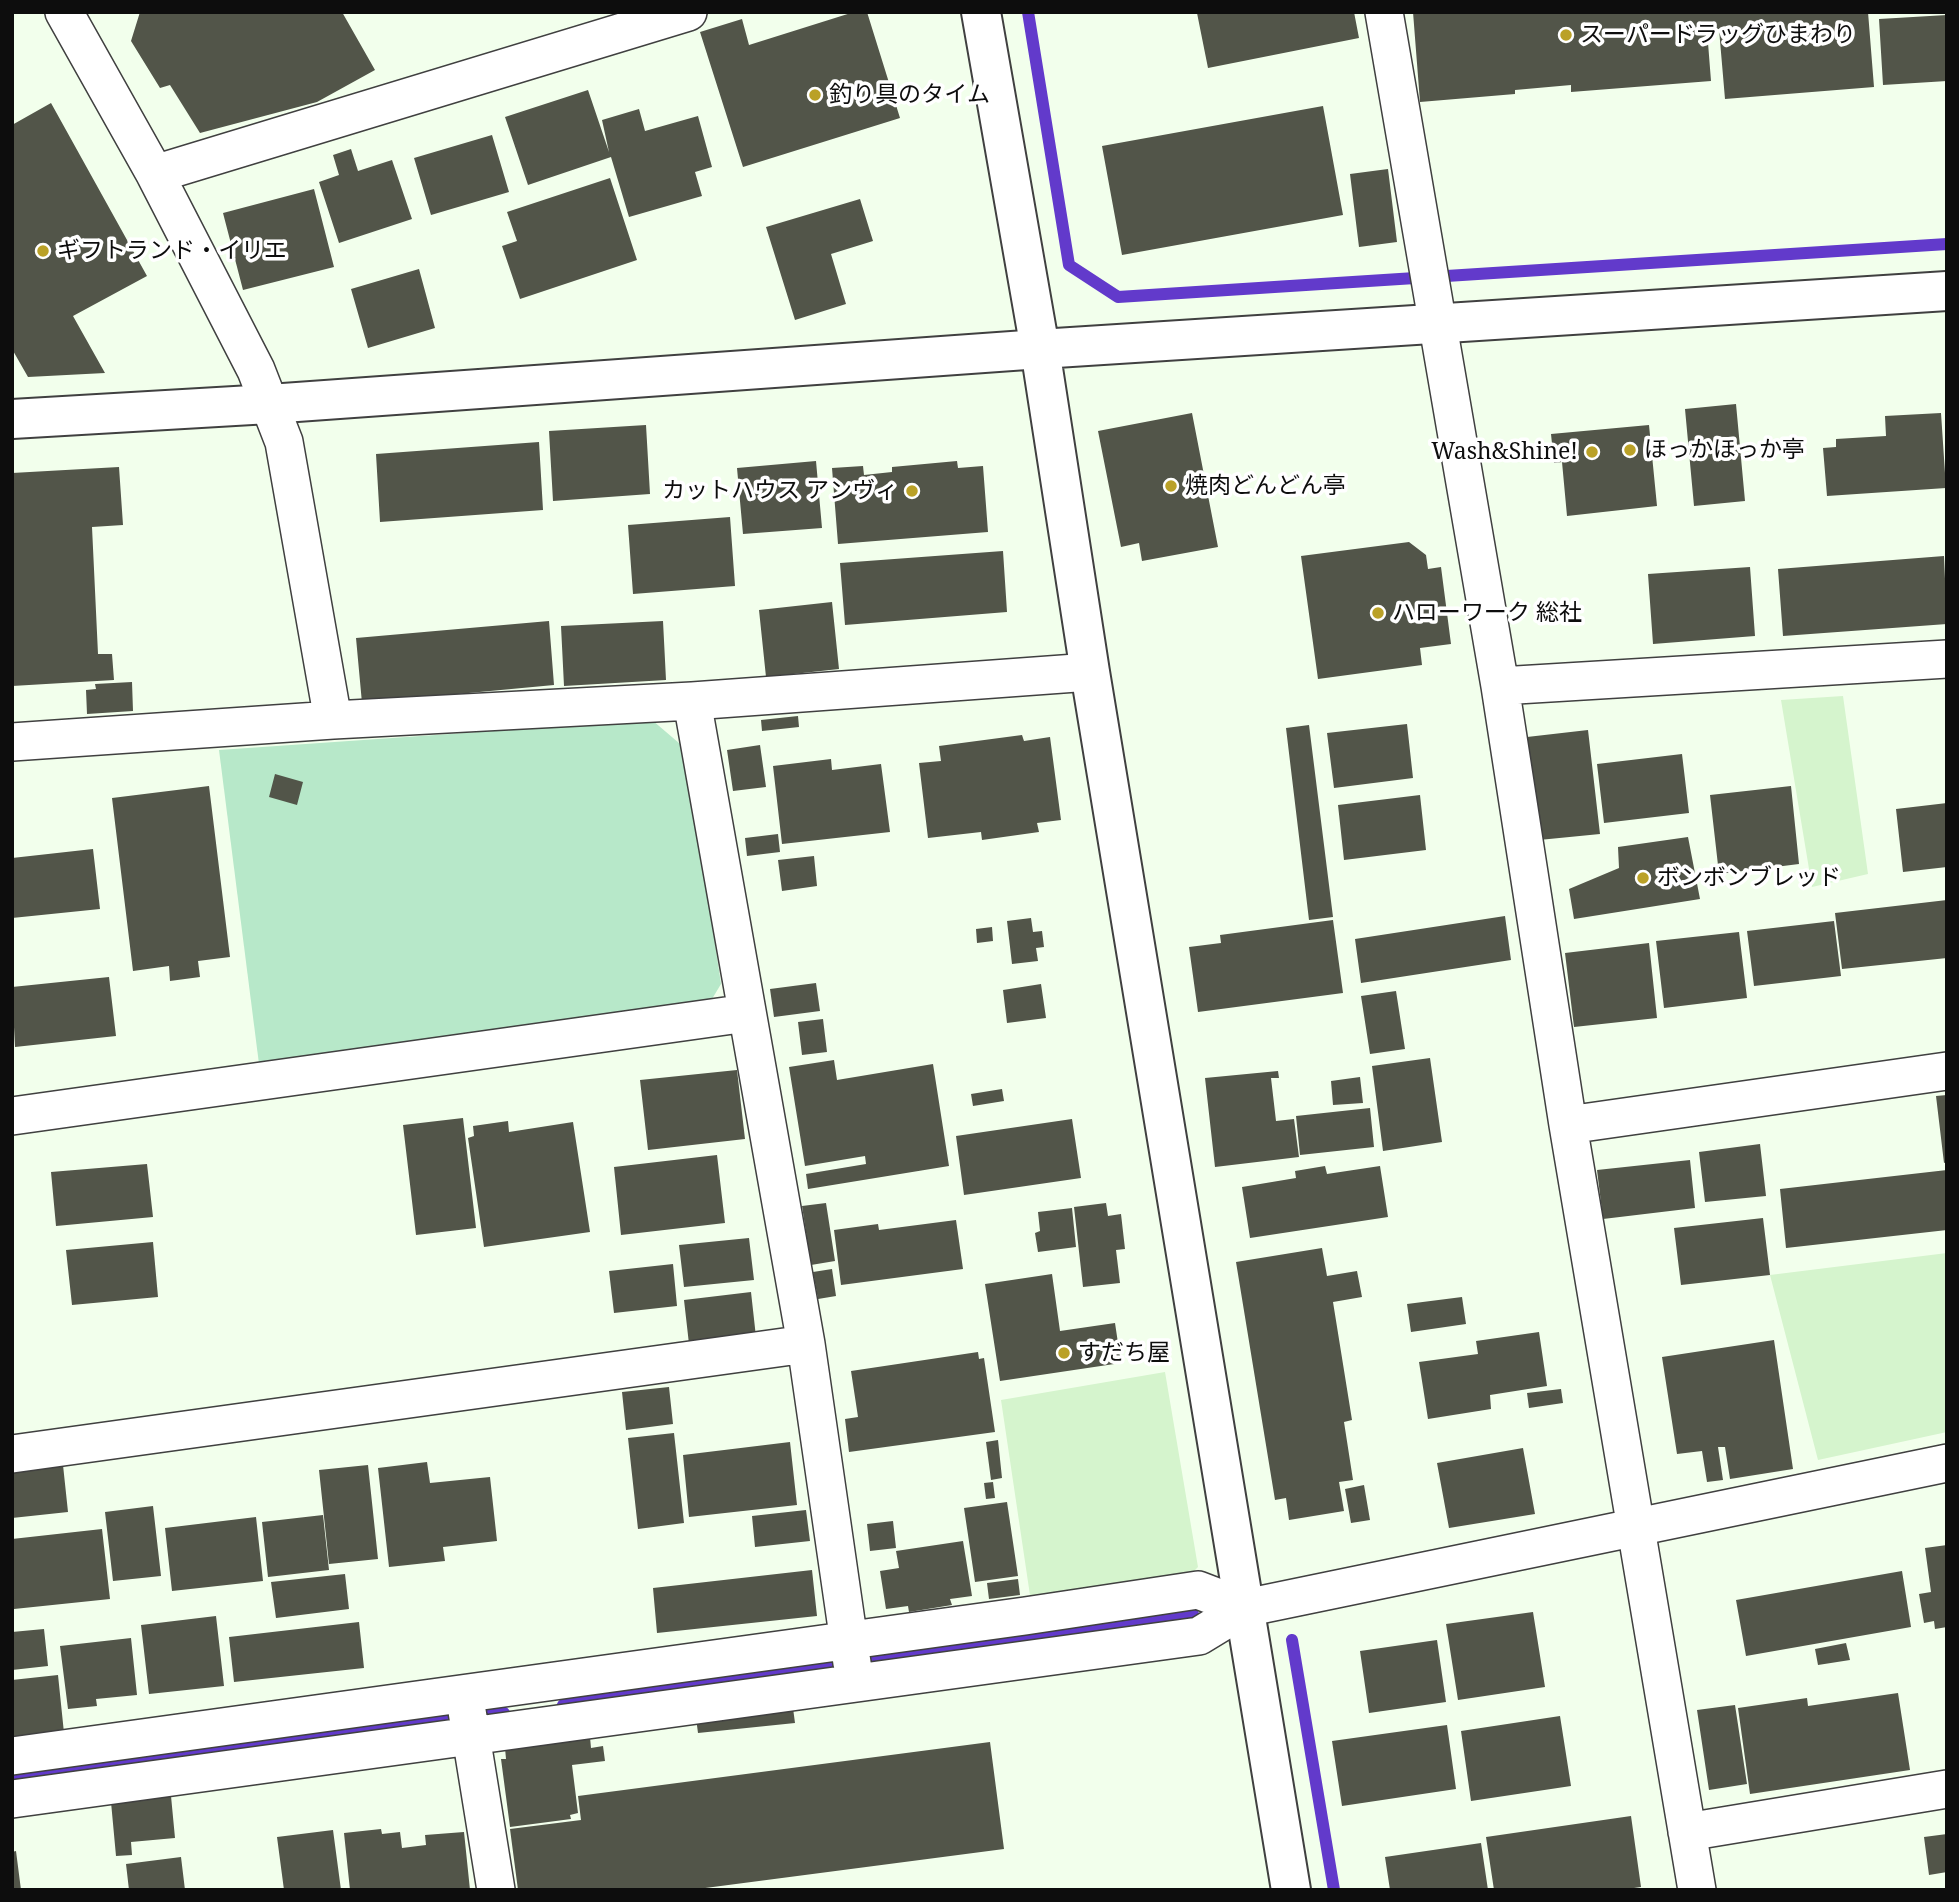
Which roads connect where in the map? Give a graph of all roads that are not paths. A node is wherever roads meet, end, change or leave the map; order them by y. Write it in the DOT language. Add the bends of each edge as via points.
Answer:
graph roads {
  1 [pos="64,12"];
  2 [pos="688,12"];
  3 [pos="981,12"];
  4 [pos="1384,12"];
  5 [pos="155,174"];
  6 [pos="1947,291"];
  7 [pos="1433,294"];
  8 [pos="1040,349"];
  9 [pos="269,404"];
  10 [pos="12,419"];
  11 [pos="1947,659"];
  12 [pos="1090,672"];
  13 [pos="1500,686"];
  14 [pos="692,701"];
  15 [pos="333,720"];
  16 [pos="12,742"];
  17 [pos="747,1013"];
  18 [pos="1947,1070"];
  19 [pos="12,1116"];
  20 [pos="1568,1125"];
  21 [pos="806,1344"];
  22 [pos="12,1454"];
  23 [pos="1947,1463"];
  24 [pos="1636,1528"];
  25 [pos="1245,1608"];
  26 [pos="852,1663"];
  27 [pos="468,1717"];
  28 [pos="12,1756"];
  29 [pos="1947,1788"];
  30 [pos="12,1799"];
  31 [pos="1687,1832"];
  32 [pos="496,1890"];
  33 [pos="1291,1890"];
  34 [pos="1697,1890"];
  1 -- 5 [label="street"];
  2 -- 5 [label="street"];
  3 -- 8 [label="street"];
  4 -- 7 [label="street"];
  5 -- 9 [label="street"];
  6 -- 7 [label="street"];
  7 -- 8 [label="street"];
  7 -- 13 [label="street"];
  8 -- 9 [label="street"];
  8 -- 12 [label="street"];
  9 -- 10 [label="street"];
  9 -- 15 [label="street" via="284,442"];
  11 -- 13 [label="street"];
  12 -- 14 [label="street"];
  12 -- 25 [label="street"];
  13 -- 20 [label="street"];
  14 -- 15 [label="street"];
  14 -- 17 [label="street"];
  15 -- 16 [label="street"];
  17 -- 19 [label="street"];
  17 -- 21 [label="street"];
  18 -- 20 [label="street"];
  20 -- 24 [label="street"];
  21 -- 22 [label="street"];
  21 -- 26 [label="street"];
  23 -- 24 [label="street"];
  24 -- 25 [label="street"];
  24 -- 31 [label="street"];
  25 -- 26 [label="street" via="1198,1590"];
  25 -- 33 [label="street"];
  26 -- 27 [label="street"];
  27 -- 28 [label="street"];
  27 -- 30 [label="street"];
  27 -- 32 [label="street"];
  29 -- 31 [label="street"];
  31 -- 34 [label="street"];
}
